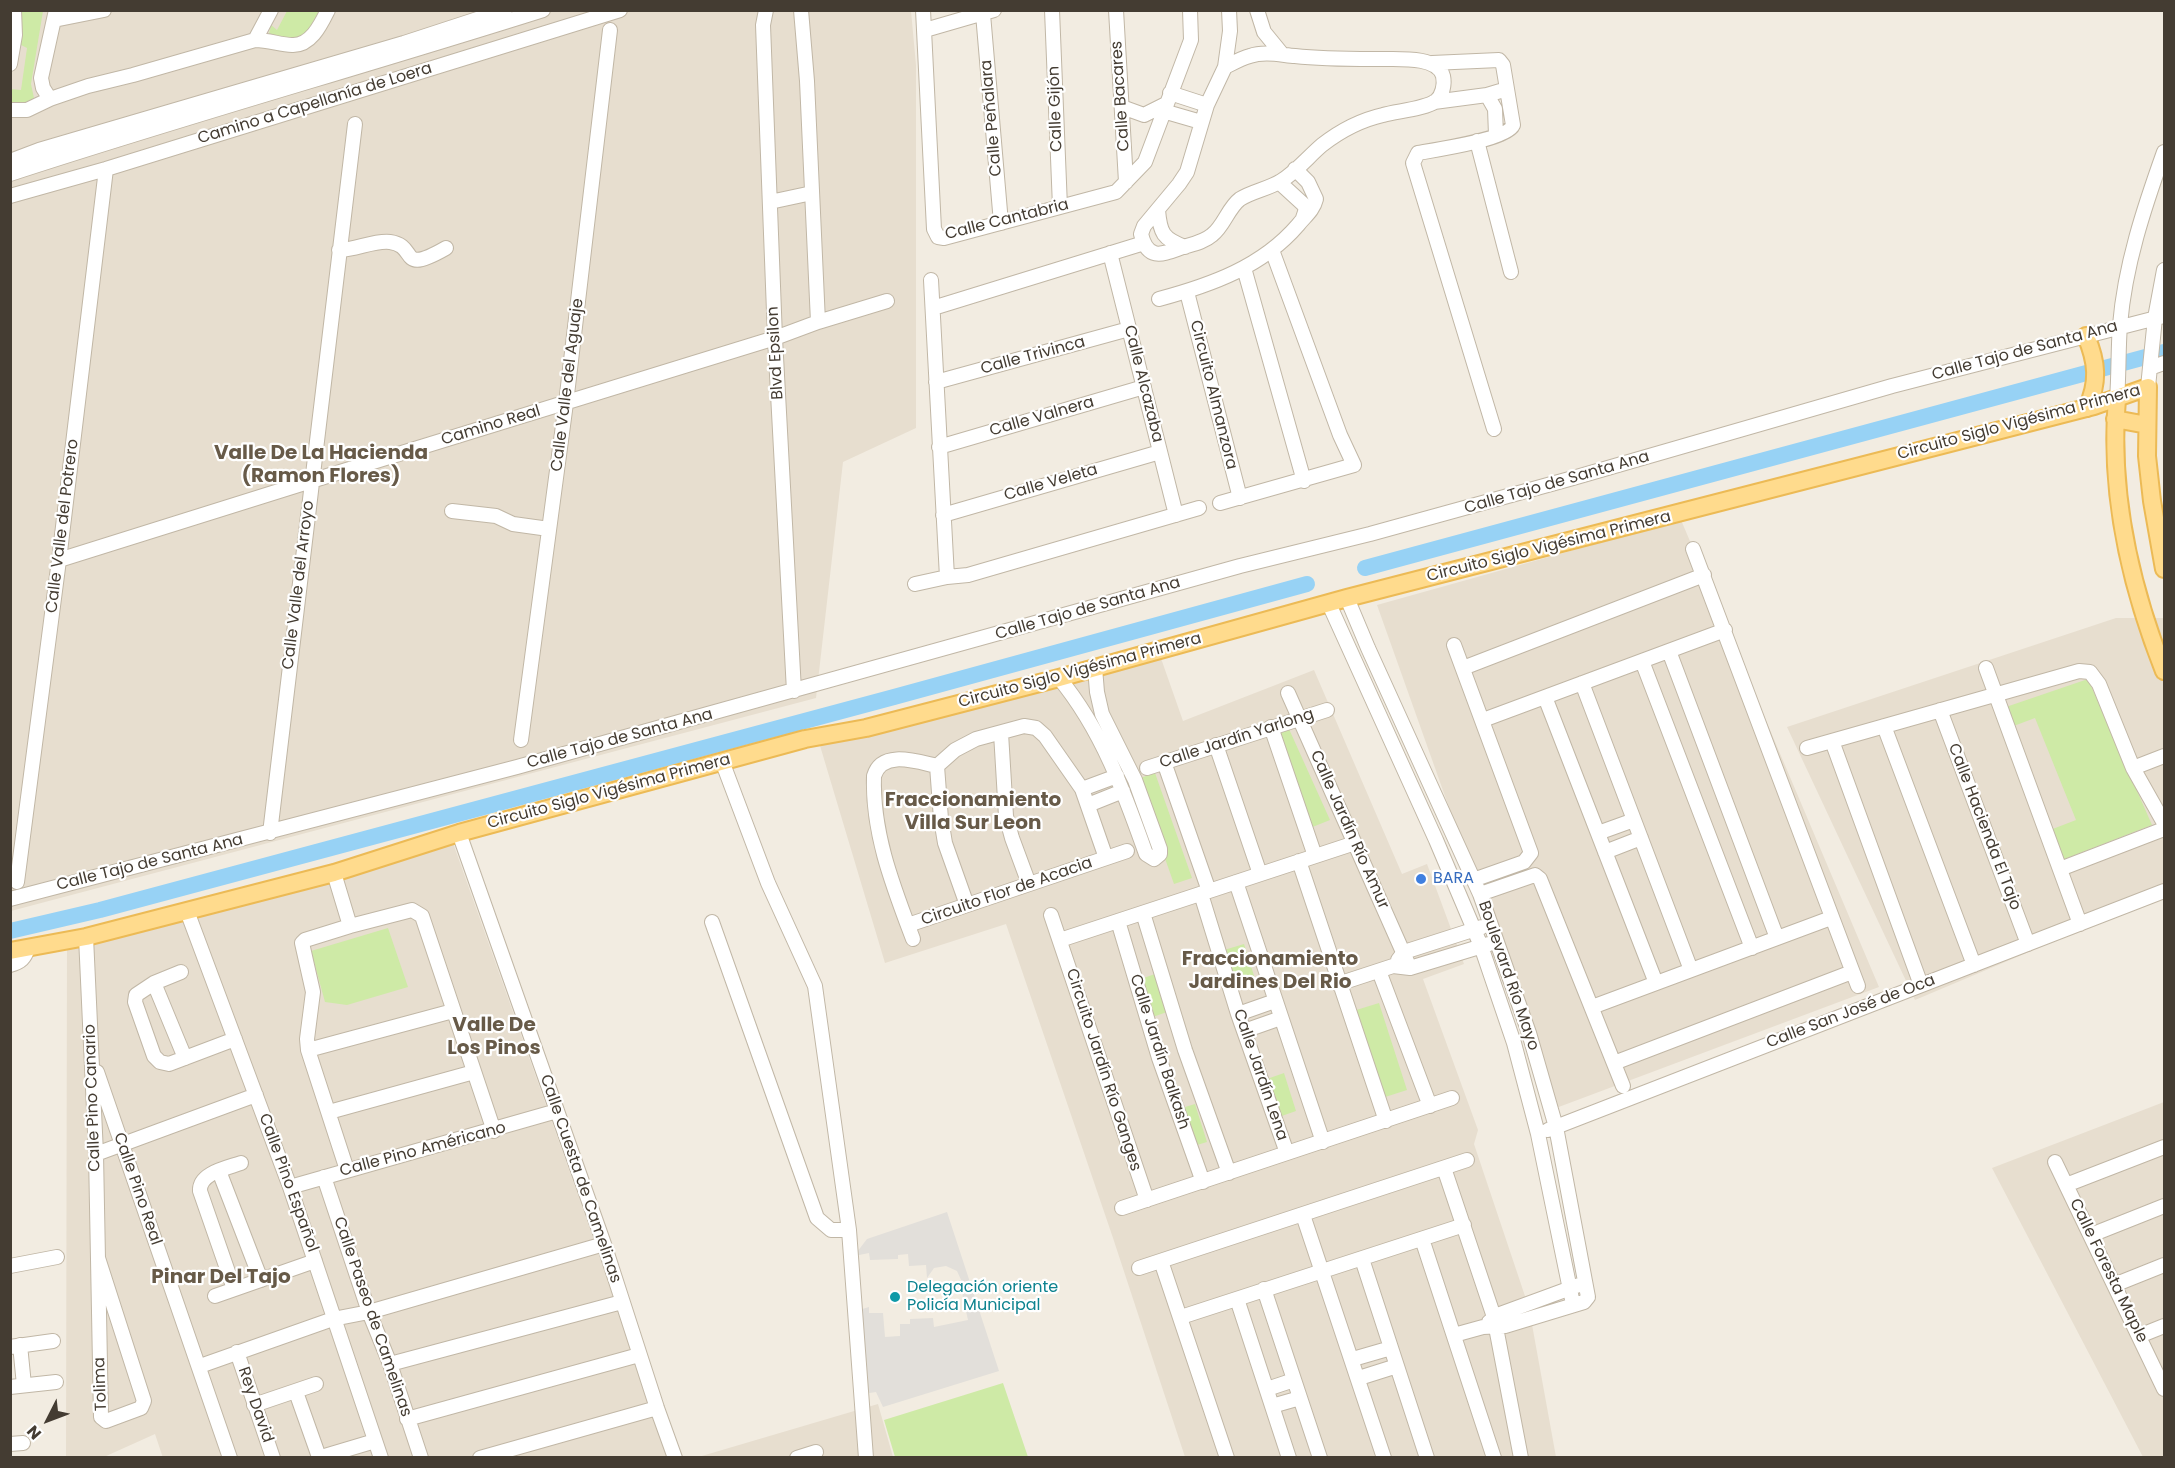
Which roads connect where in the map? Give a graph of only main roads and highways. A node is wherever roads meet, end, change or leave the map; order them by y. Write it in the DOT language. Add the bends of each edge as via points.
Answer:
graph roads {
  1 [pos="2088,342"];
  2 [pos="2116,399"];
  3 [pos="2090,407"];
  4 [pos="2115,424"];
  5 [pos="2147,425"];
  6 [pos="2164,569"];
  7 [pos="2164,671"];
  8 [pos="10,951"];
  1 -- 3 [label="main road" via="2096,379"];
  2 -- 3 [label="main road, Circuito Siglo Vigésima Primera"];
  2 -- 4 [label="main road"];
  2 -- 5 [label="main road, Circuito Siglo Vigésima Primera" via="2148,387"];
  3 -- 4 [label="main road"];
  3 -- 8 [label="main road, Circuito Siglo Vigésima Primera" via="1347,598 866,728 722,761 459,833 334,873 86,937"];
  4 -- 5 [label="main road"];
  4 -- 7 [label="main road" via="2123,531"];
  5 -- 6 [label="main road" via="2152,501"];
}
